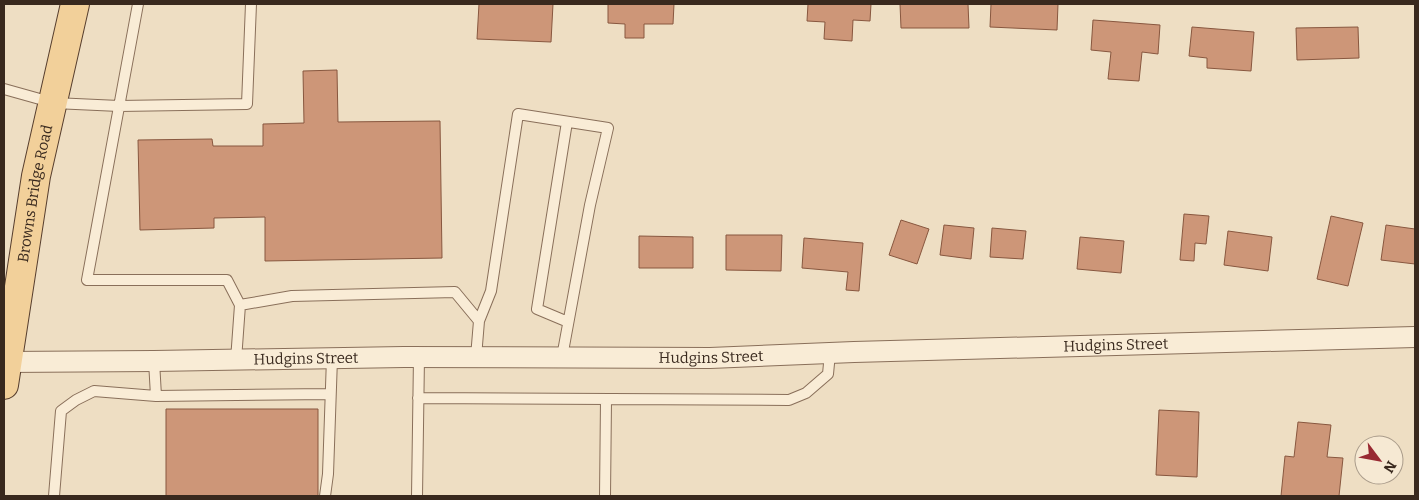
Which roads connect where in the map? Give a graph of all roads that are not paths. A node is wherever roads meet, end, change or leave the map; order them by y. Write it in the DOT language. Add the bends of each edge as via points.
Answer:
graph roads {
  1 [pos="75,4"];
  2 [pos="138,4"];
  3 [pos="251,4"];
  4 [pos="4,89"];
  5 [pos="54,103"];
  6 [pos="120,106"];
  7 [pos="567,122"];
  8 [pos="240,305"];
  9 [pos="480,321"];
  10 [pos="568,322"];
  11 [pos="1415,337"];
  12 [pos="830,353"];
  13 [pos="419,357"];
  14 [pos="476,357"];
  15 [pos="562,357"];
  16 [pos="332,358"];
  17 [pos="236,360"];
  18 [pos="154,361"];
  19 [pos="5,373"];
  20 [pos="330,394"];
  21 [pos="156,396"];
  22 [pos="418,398"];
  23 [pos="606,400"];
  24 [pos="54,496"];
  25 [pos="325,496"];
  26 [pos="417,496"];
  27 [pos="605,496"];
  1 -- 5 [label="main road, Browns Bridge Road"];
  2 -- 6 [label="lane"];
  3 -- 6 [label="lane" via="247,104"];
  4 -- 5 [label="lane"];
  5 -- 6 [label="lane"];
  5 -- 19 [label="main road, Browns Bridge Road" via="36,176"];
  6 -- 8 [label="lane" via="87,280 227,280"];
  7 -- 9 [label="lane" via="518,114 491,291"];
  7 -- 10 [label="lane" via="538,309"];
  7 -- 10 [label="lane" via="608,128"];
  8 -- 9 [label="lane" via="292,296 455,292"];
  8 -- 17 [label="lane"];
  9 -- 14 [label="lane"];
  10 -- 15 [label="lane"];
  11 -- 12 [label="street, Hudgins Street"];
  12 -- 15 [label="street, Hudgins Street" via="710,358"];
  12 -- 23 [label="lane" via="828,374 806,393 789,400"];
  13 -- 14 [label="street, Hudgins Street"];
  13 -- 16 [label="street, Hudgins Street"];
  13 -- 22 [label="lane"];
  14 -- 15 [label="street, Hudgins Street"];
  16 -- 17 [label="street, Hudgins Street"];
  16 -- 20 [label="lane"];
  17 -- 18 [label="street, Hudgins Street"];
  18 -- 19 [label="street, Hudgins Street"];
  18 -- 21 [label="lane"];
  20 -- 21 [label="lane"];
  20 -- 25 [label="lane"];
  21 -- 24 [label="lane" via="94,391 61,411"];
  22 -- 23 [label="lane"];
  22 -- 26 [label="lane"];
  23 -- 27 [label="lane"];
}
